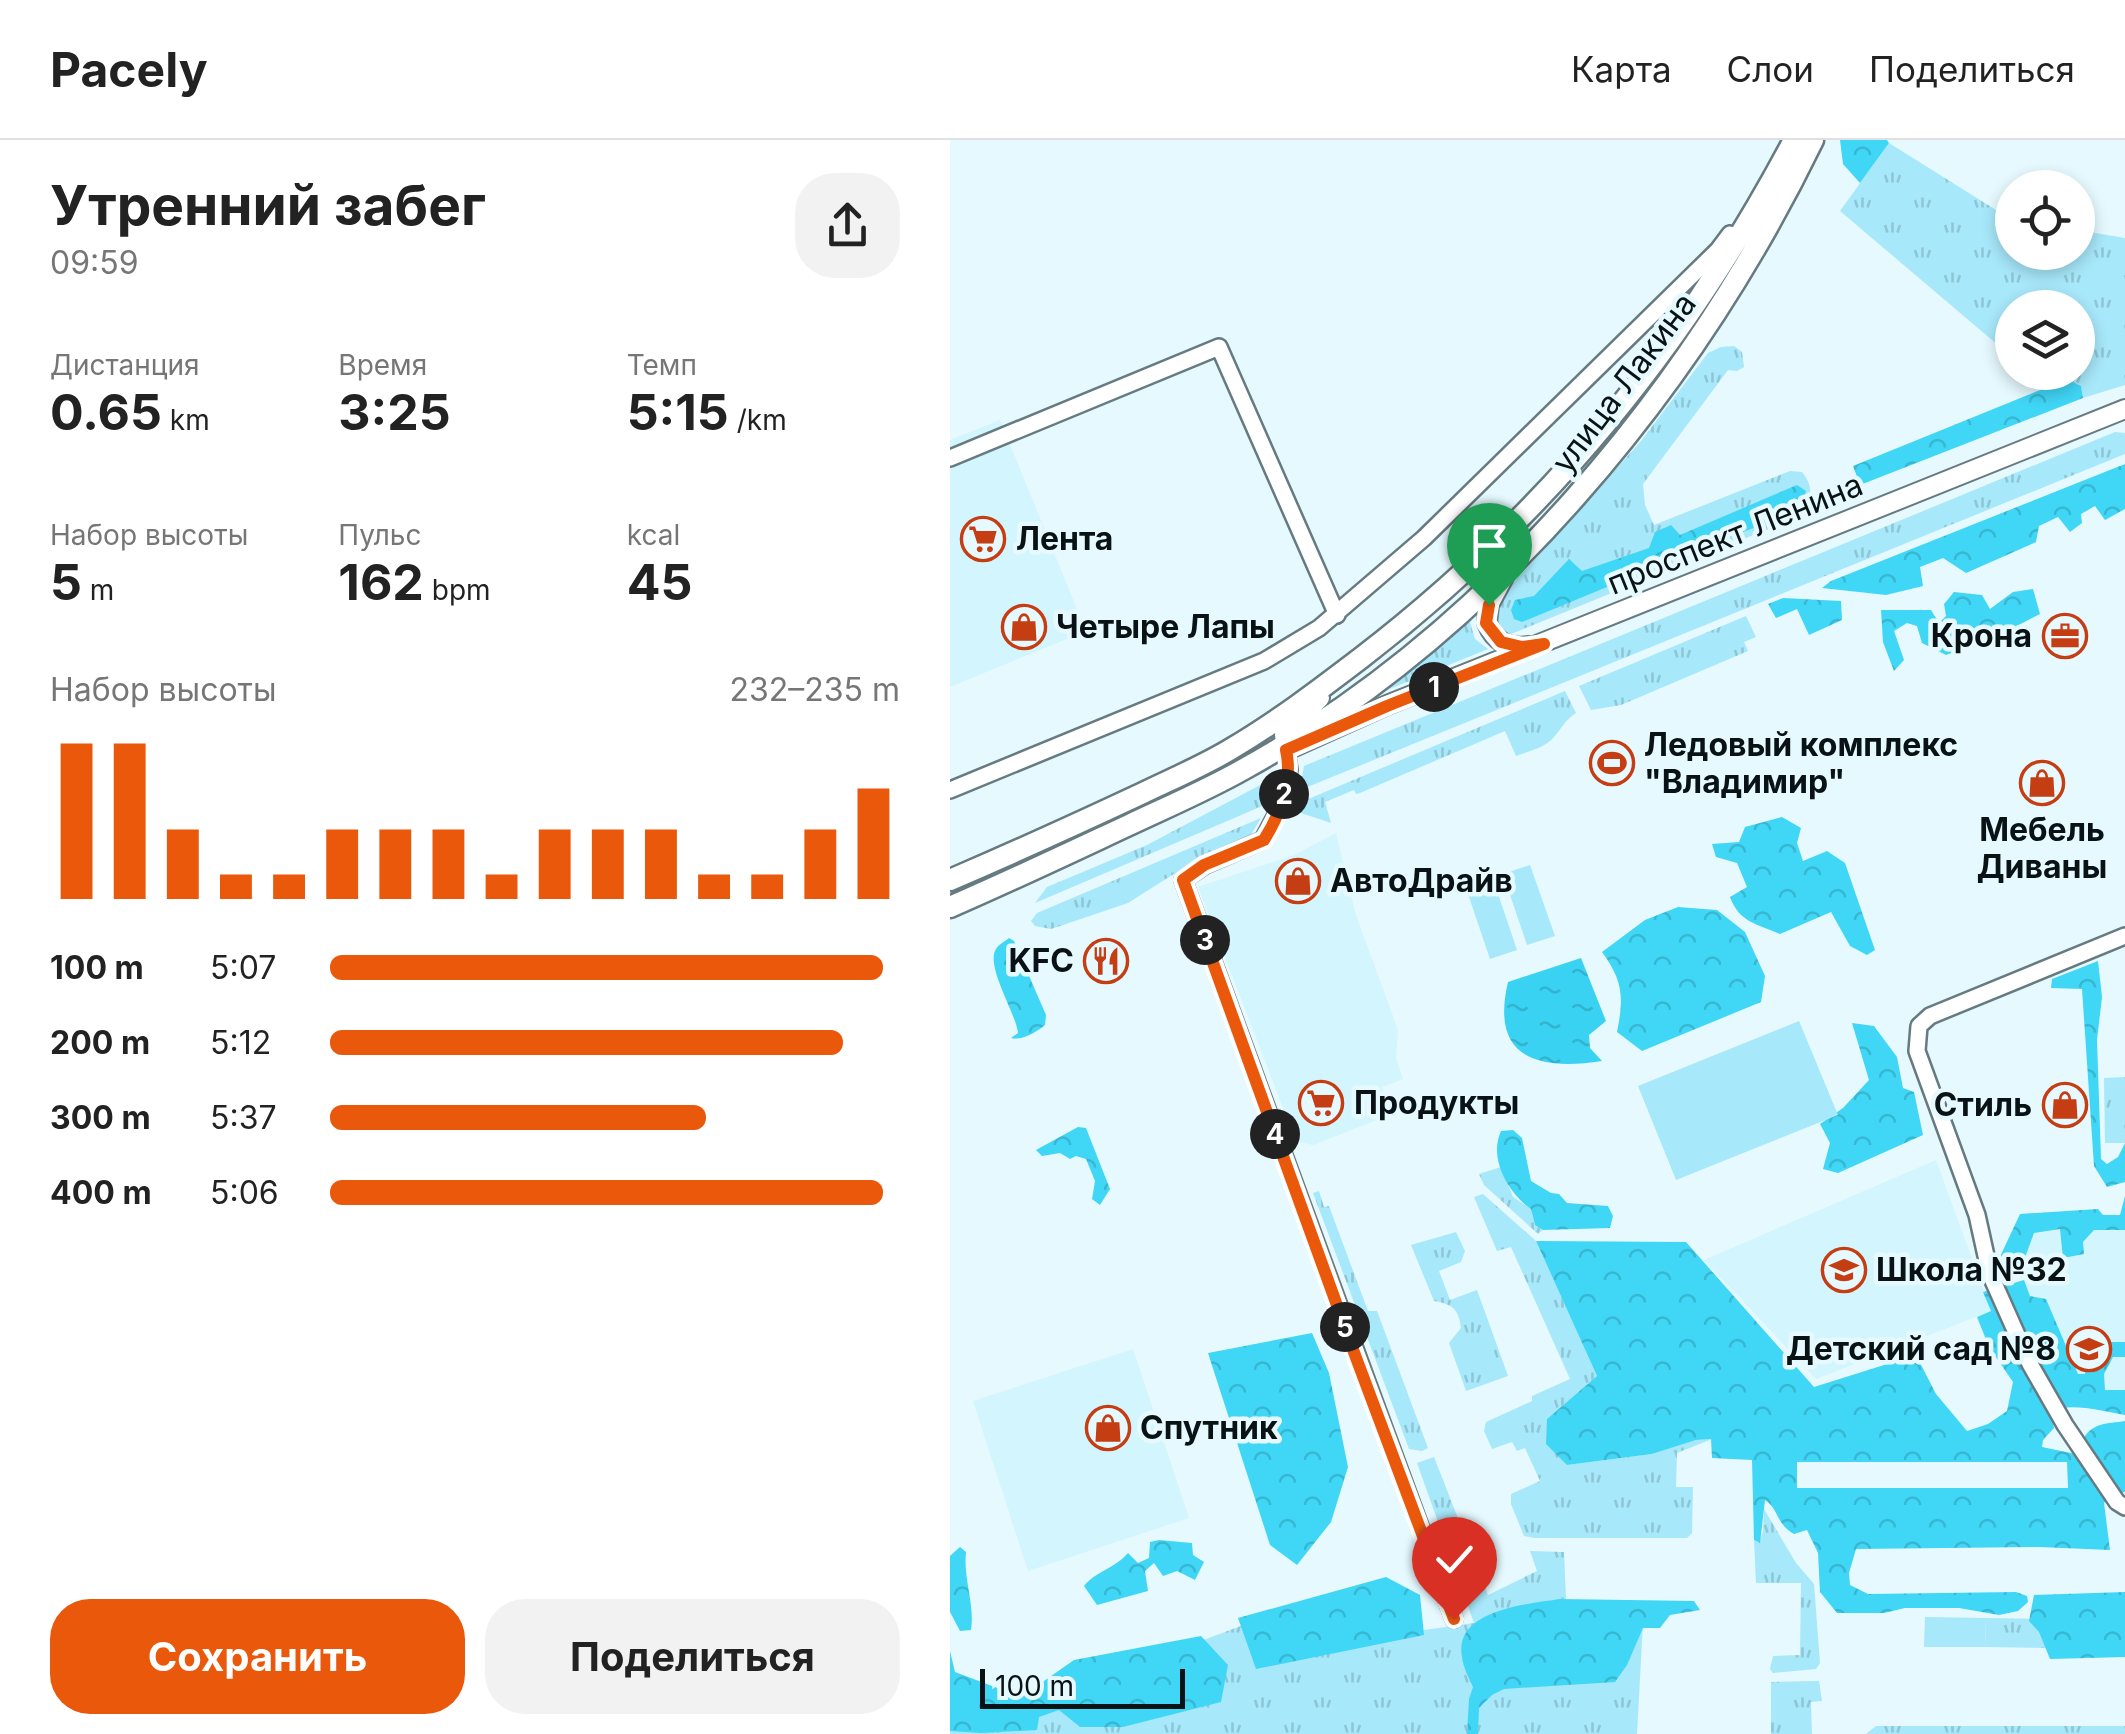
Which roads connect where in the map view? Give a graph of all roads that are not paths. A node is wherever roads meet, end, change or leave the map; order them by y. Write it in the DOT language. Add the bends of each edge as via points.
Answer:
graph roads {
  1 [pos="1794,140"];
  2 [pos="1814,140"];
  3 [pos="1775,175"];
  4 [pos="2125,409"];
  5 [pos="950,458"];
  6 [pos="1509,568"];
  7 [pos="1337,615"];
  8 [pos="1544,644"];
  9 [pos="1364,656"];
  10 [pos="1354,696"];
  11 [pos="1387,706"];
  12 [pos="1368,713"];
  13 [pos="1310,728"];
  14 [pos="1285,743"];
  15 [pos="1228,751"];
  16 [pos="950,790"];
  17 [pos="950,880"];
  18 [pos="950,906"];
  19 [pos="2125,936"];
  20 [pos="2125,1507"];
  21 [pos="1454,1619"];
  1 -- 3 [label="highway, улица Лакина"];
  2 -- 6 [label="highway, улица Лакина" via="1725,300 1648,409"];
  3 -- 7 [label="street" via="1718,250"];
  3 -- 9 [label="highway, улица Лакина" via="1728,260 1617,414 1511,527"];
  4 -- 8 [label="main road, проспект Ленина"];
  5 -- 7 [label="street" via="1219,347"];
  6 -- 8 [label="main road" via="1486,623 1510,646"];
  6 -- 10 [label="highway, улица Лакина"];
  7 -- 16 [label="street" via="1264,661"];
  8 -- 11 [label="main road, проспект Ленина"];
  9 -- 10 [label="main road" via="1352,680"];
  9 -- 14 [label="main road"];
  9 -- 15 [label="highway, улица Лакина"];
  10 -- 11 [label="main road" via="1363,707"];
  10 -- 13 [label="highway, улица Лакина"];
  11 -- 12 [label="main road, проспект Ленина"];
  12 -- 13 [label="main road, проспект Ленина"];
  12 -- 14 [label="main road, проспект Ленина"];
  13 -- 14 [label="highway, улица Лакина"];
  14 -- 15 [label="main road, проспект Ленина"];
  14 -- 18 [label="highway, улица Лакина" via="1245,769"];
  14 -- 21 [label="street" via="1289,770 1282,804 1264,840 1183,880"];
  15 -- 17 [label="highway, улица Лакина"];
  19 -- 20 [label="street" via="1930,1016 1919,1026 1917,1051 1977,1215 1988,1270 2022,1346 2080,1448"];
}
